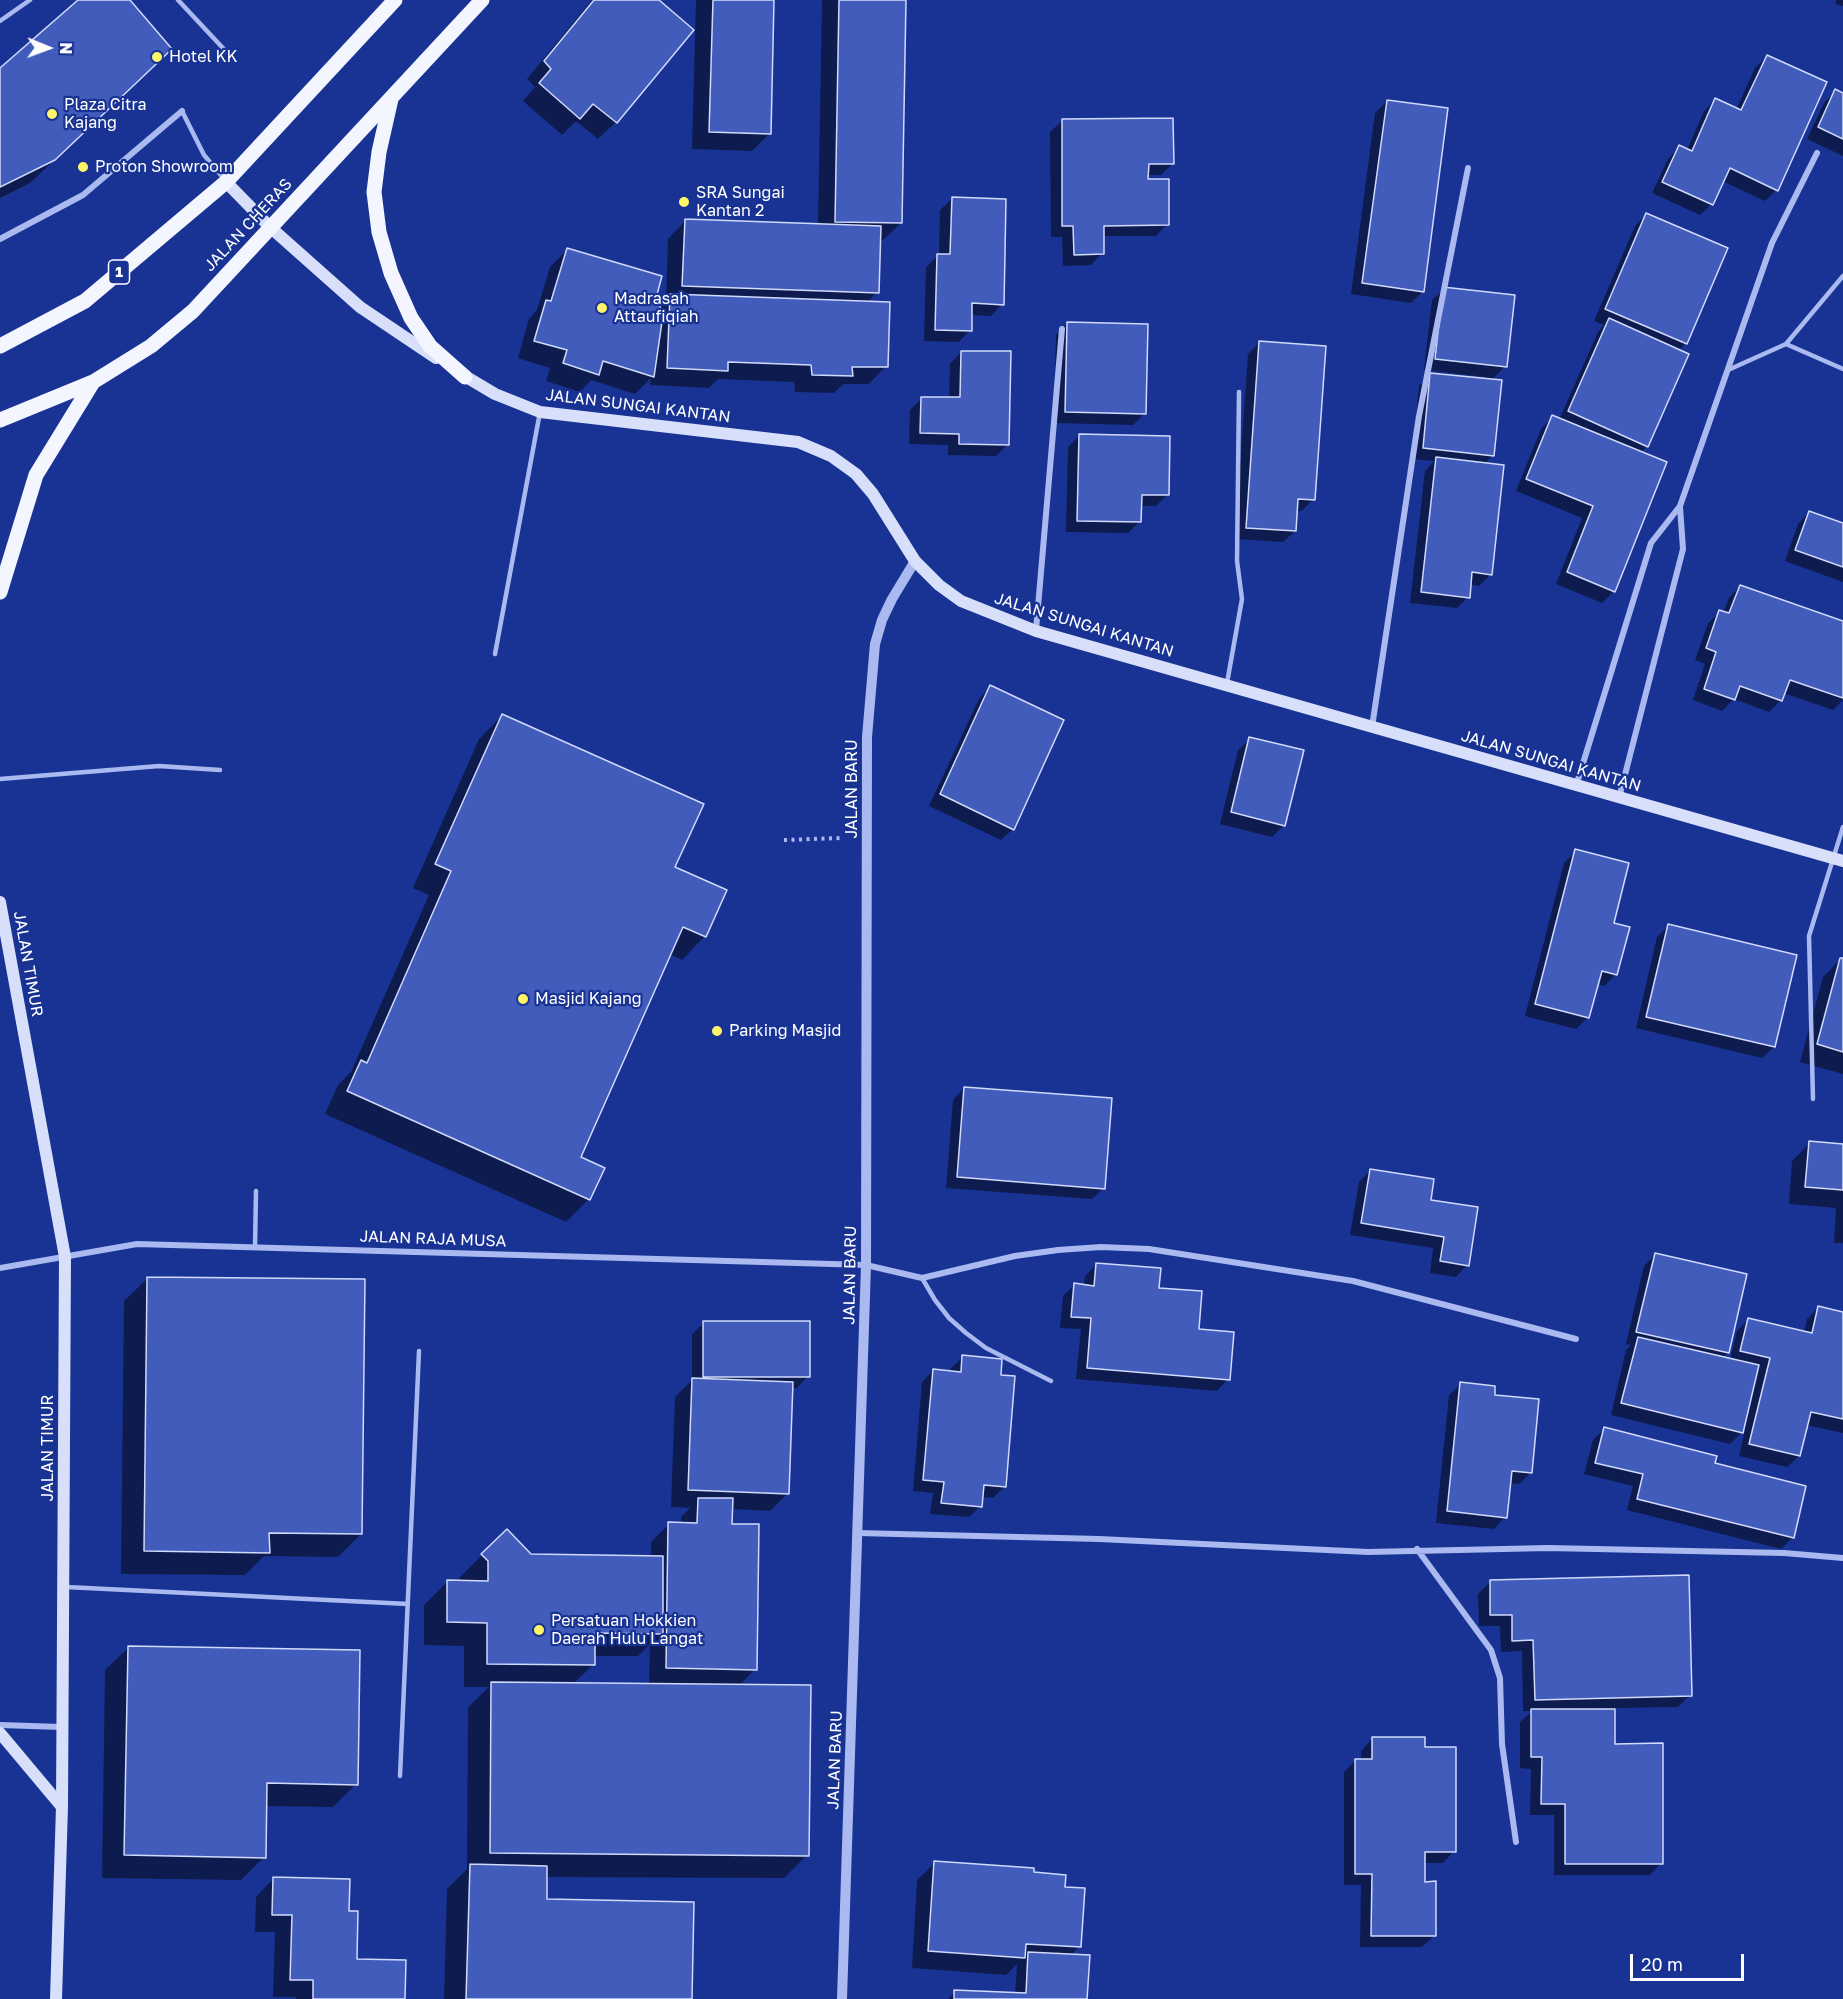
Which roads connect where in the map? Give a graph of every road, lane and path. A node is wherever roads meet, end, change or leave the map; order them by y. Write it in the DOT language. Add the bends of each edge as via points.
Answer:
graph roads {
  1 [pos="30,0"];
  2 [pos="178,0"];
  3 [pos="395,0"];
  4 [pos="482,0"];
  5 [pos="0,21"];
  6 [pos="235,61"];
  7 [pos="391,99"];
  8 [pos="182,111"];
  9 [pos="1816,153"];
  10 [pos="1468,168"];
  11 [pos="226,182"];
  12 [pos="270,227"];
  13 [pos="0,239"];
  14 [pos="1843,276"];
  15 [pos="1062,329"];
  16 [pos="1786,344"];
  17 [pos="0,346"];
  18 [pos="1843,369"];
  19 [pos="1728,370"];
  20 [pos="465,377"];
  21 [pos="93,382"];
  22 [pos="1239,392"];
  23 [pos="540,412"];
  24 [pos="0,420"];
  25 [pos="1680,507"];
  26 [pos="915,561"];
  27 [pos="0,592"];
  28 [pos="1036,631"];
  29 [pos="495,654"];
  30 [pos="1227,686"];
  31 [pos="1372,727"];
  32 [pos="220,770"];
  33 [pos="0,779"];
  34 [pos="1576,786"];
  35 [pos="1619,798"];
  36 [pos="1843,827"];
  37 [pos="867,837"];
  38 [pos="784,840"];
  39 [pos="1837,859"];
  40 [pos="0,902"];
  41 [pos="1813,1099"];
  42 [pos="256,1191"];
  43 [pos="255,1247"];
  44 [pos="65,1257"];
  45 [pos="866,1265"];
  46 [pos="0,1268"];
  47 [pos="922,1278"];
  48 [pos="1576,1339"];
  49 [pos="420,1351"];
  50 [pos="1052,1381"];
  51 [pos="857,1533"];
  52 [pos="1417,1550"];
  53 [pos="1843,1558"];
  54 [pos="64,1587"];
  55 [pos="408,1604"];
  56 [pos="0,1725"];
  57 [pos="62,1727"];
  58 [pos="0,1733"];
  59 [pos="399,1776"];
  60 [pos="62,1808"];
  61 [pos="1516,1842"];
  62 [pos="56,1999"];
  63 [pos="842,1999"];
  1 -- 5 [label="lane"];
  2 -- 6 [label="lane"];
  3 -- 11 [label="main road, 1"];
  4 -- 7 [label="main road, JALAN CHERAS"];
  7 -- 12 [label="main road, JALAN CHERAS"];
  7 -- 20 [label="main road" via="374,192 379,232 391,273 411,318 430,346"];
  8 -- 11 [label="lane" via="204,155"];
  8 -- 13 [label="street" via="83,195"];
  9 -- 19 [label="street" via="1772,243"];
  10 -- 31 [label="street" via="1419,416"];
  11 -- 12 [label="main road, JALAN SUNGAI KANTAN"];
  11 -- 17 [label="main road, 1" via="85,301"];
  12 -- 20 [label="main road, JALAN SUNGAI KANTAN" via="360,307"];
  12 -- 21 [label="main road, JALAN CHERAS" via="193,311 151,346"];
  14 -- 16 [label="lane"];
  15 -- 28 [label="street"];
  16 -- 18 [label="lane"];
  16 -- 19 [label="lane"];
  19 -- 25 [label="street"];
  20 -- 23 [label="main road, JALAN SUNGAI KANTAN"];
  21 -- 24 [label="main road, JALAN CHERAS"];
  21 -- 27 [label="main road" via="36,475"];
  22 -- 30 [label="lane" via="1237,561 1242,599"];
  23 -- 26 [label="main road, JALAN SUNGAI KANTAN" via="798,442 831,456 856,474"];
  23 -- 29 [label="lane"];
  25 -- 34 [label="street" via="1652,543"];
  25 -- 35 [label="street" via="1683,549"];
  26 -- 28 [label="main road, JALAN SUNGAI KANTAN" via="962,601"];
  26 -- 37 [label="street, JALAN BARU" via="892,599 875,644 867,737"];
  28 -- 30 [label="main road, JALAN SUNGAI KANTAN"];
  30 -- 31 [label="main road, JALAN SUNGAI KANTAN"];
  31 -- 34 [label="main road, JALAN SUNGAI KANTAN"];
  32 -- 33 [label="lane" via="159,766"];
  34 -- 35 [label="main road, JALAN SUNGAI KANTAN"];
  35 -- 39 [label="main road, JALAN SUNGAI KANTAN"];
  36 -- 39 [label="lane"];
  37 -- 38 [label="path"];
  37 -- 45 [label="street, JALAN BARU"];
  39 -- 41 [label="lane" via="1809,936"];
  40 -- 44 [label="main road, JALAN TIMUR"];
  42 -- 43 [label="lane"];
  43 -- 44 [label="street, JALAN RAJA MUSA" via="137,1244"];
  43 -- 45 [label="street, JALAN RAJA MUSA"];
  44 -- 46 [label="street, JALAN RAJA MUSA"];
  44 -- 54 [label="main road, JALAN TIMUR"];
  45 -- 47 [label="street, JALAN RAJA MUSA"];
  45 -- 51 [label="street, JALAN BARU"];
  47 -- 48 [label="street" via="1058,1250 1101,1246 1149,1249 1353,1281"];
  47 -- 50 [label="lane" via="949,1318 966,1333 986,1348"];
  49 -- 55 [label="lane"];
  51 -- 52 [label="street" via="1368,1552"];
  51 -- 63 [label="street, JALAN BARU"];
  52 -- 53 [label="street" via="1560,1548"];
  52 -- 61 [label="street" via="1491,1650 1500,1678 1502,1744"];
  54 -- 55 [label="lane"];
  54 -- 57 [label="main road, JALAN TIMUR"];
  55 -- 59 [label="lane"];
  56 -- 57 [label="street"];
  57 -- 60 [label="main road, JALAN TIMUR"];
  58 -- 60 [label="main road"];
  60 -- 62 [label="main road, JALAN TIMUR"];
}
